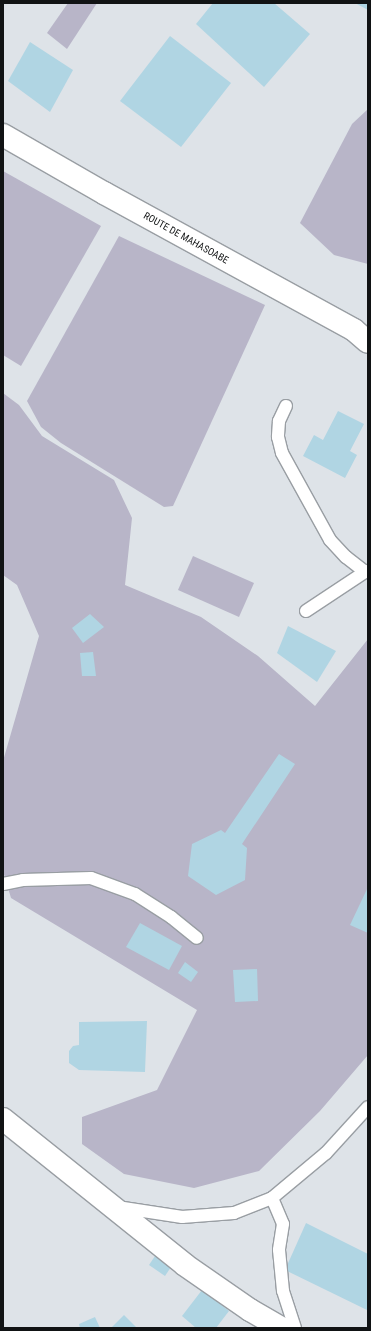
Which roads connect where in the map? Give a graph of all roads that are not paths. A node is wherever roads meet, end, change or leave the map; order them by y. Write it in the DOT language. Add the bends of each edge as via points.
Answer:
graph roads {
  1 [pos="3,135"];
  2 [pos="368,342"];
  3 [pos="286,406"];
  4 [pos="367,571"];
  5 [pos="306,611"];
  6 [pos="3,884"];
  7 [pos="197,938"];
  8 [pos="368,1107"];
  9 [pos="3,1120"];
  10 [pos="272,1198"];
  11 [pos="112,1206"];
  12 [pos="281,1328"];
  13 [pos="295,1328"];
  1 -- 2 [label="street, ROUTE DE MAHASOABE" via="354,330"];
  3 -- 4 [label="lane" via="279,421 278,437 282,453 330,540 346,557"];
  4 -- 5 [label="lane"];
  6 -- 7 [label="lane" via="23,880 91,878 135,894 171,917"];
  8 -- 10 [label="lane" via="326,1153"];
  9 -- 11 [label="street"];
  10 -- 11 [label="lane" via="234,1213 182,1217"];
  10 -- 13 [label="lane" via="283,1224 279,1250 283,1291"];
  11 -- 12 [label="street" via="185,1265"];
}
